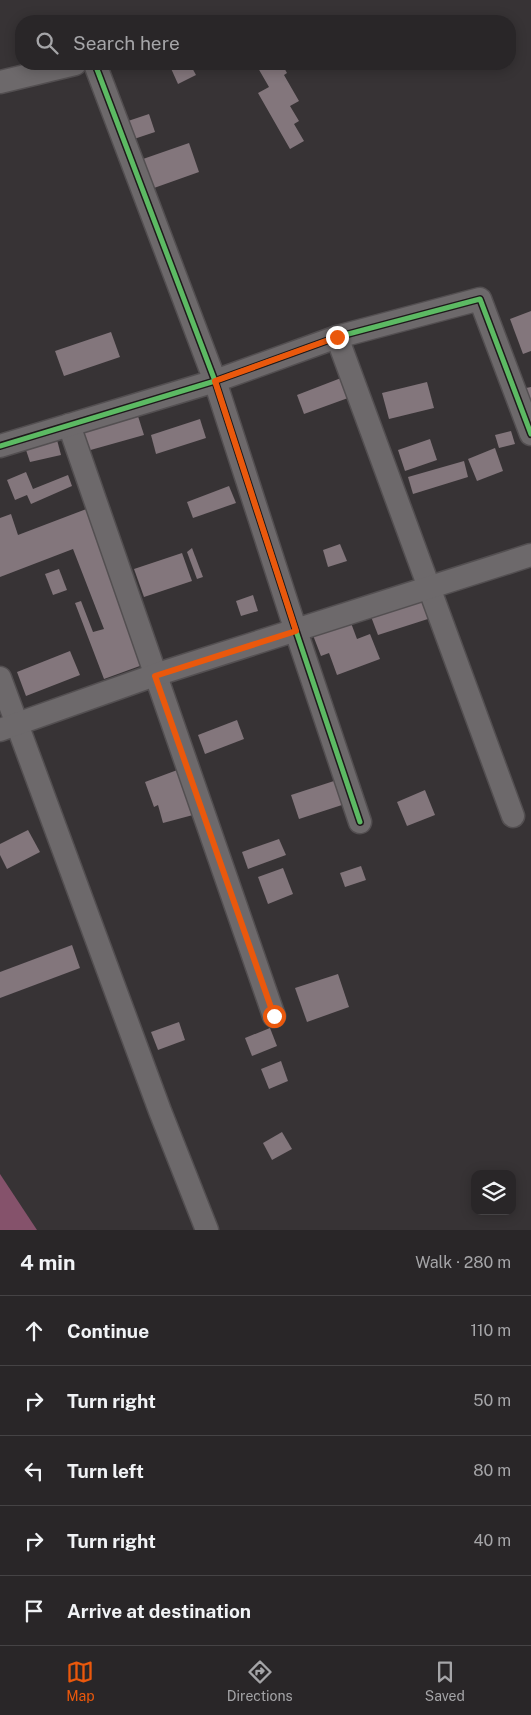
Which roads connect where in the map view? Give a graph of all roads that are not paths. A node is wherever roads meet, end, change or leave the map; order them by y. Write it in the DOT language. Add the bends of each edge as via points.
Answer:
graph roads {
  1 [pos="50,70"];
  2 [pos="98,70"];
  3 [pos="0,82"];
  4 [pos="337,337"];
  5 [pos="215,381"];
  6 [pos="69,425"];
  7 [pos="531,434"];
  8 [pos="0,446"];
  9 [pos="531,555"];
  10 [pos="428,588"];
  11 [pos="296,631"];
  12 [pos="155,676"];
  13 [pos="0,678"];
  14 [pos="8,727"];
  15 [pos="513,816"];
  16 [pos="360,822"];
  17 [pos="274,1016"];
  18 [pos="207,1230"];
  1 -- 3 [label="street"];
  2 -- 5 [label="street"];
  4 -- 5 [label="street"];
  4 -- 7 [label="street" via="480,300"];
  4 -- 10 [label="street"];
  5 -- 6 [label="street"];
  5 -- 11 [label="street"];
  6 -- 8 [label="street"];
  6 -- 12 [label="street"];
  9 -- 10 [label="street"];
  10 -- 11 [label="street"];
  10 -- 15 [label="street"];
  11 -- 12 [label="street"];
  11 -- 16 [label="street"];
  12 -- 14 [label="street"];
  12 -- 17 [label="street"];
  13 -- 14 [label="street"];
  14 -- 18 [label="street"];
}
